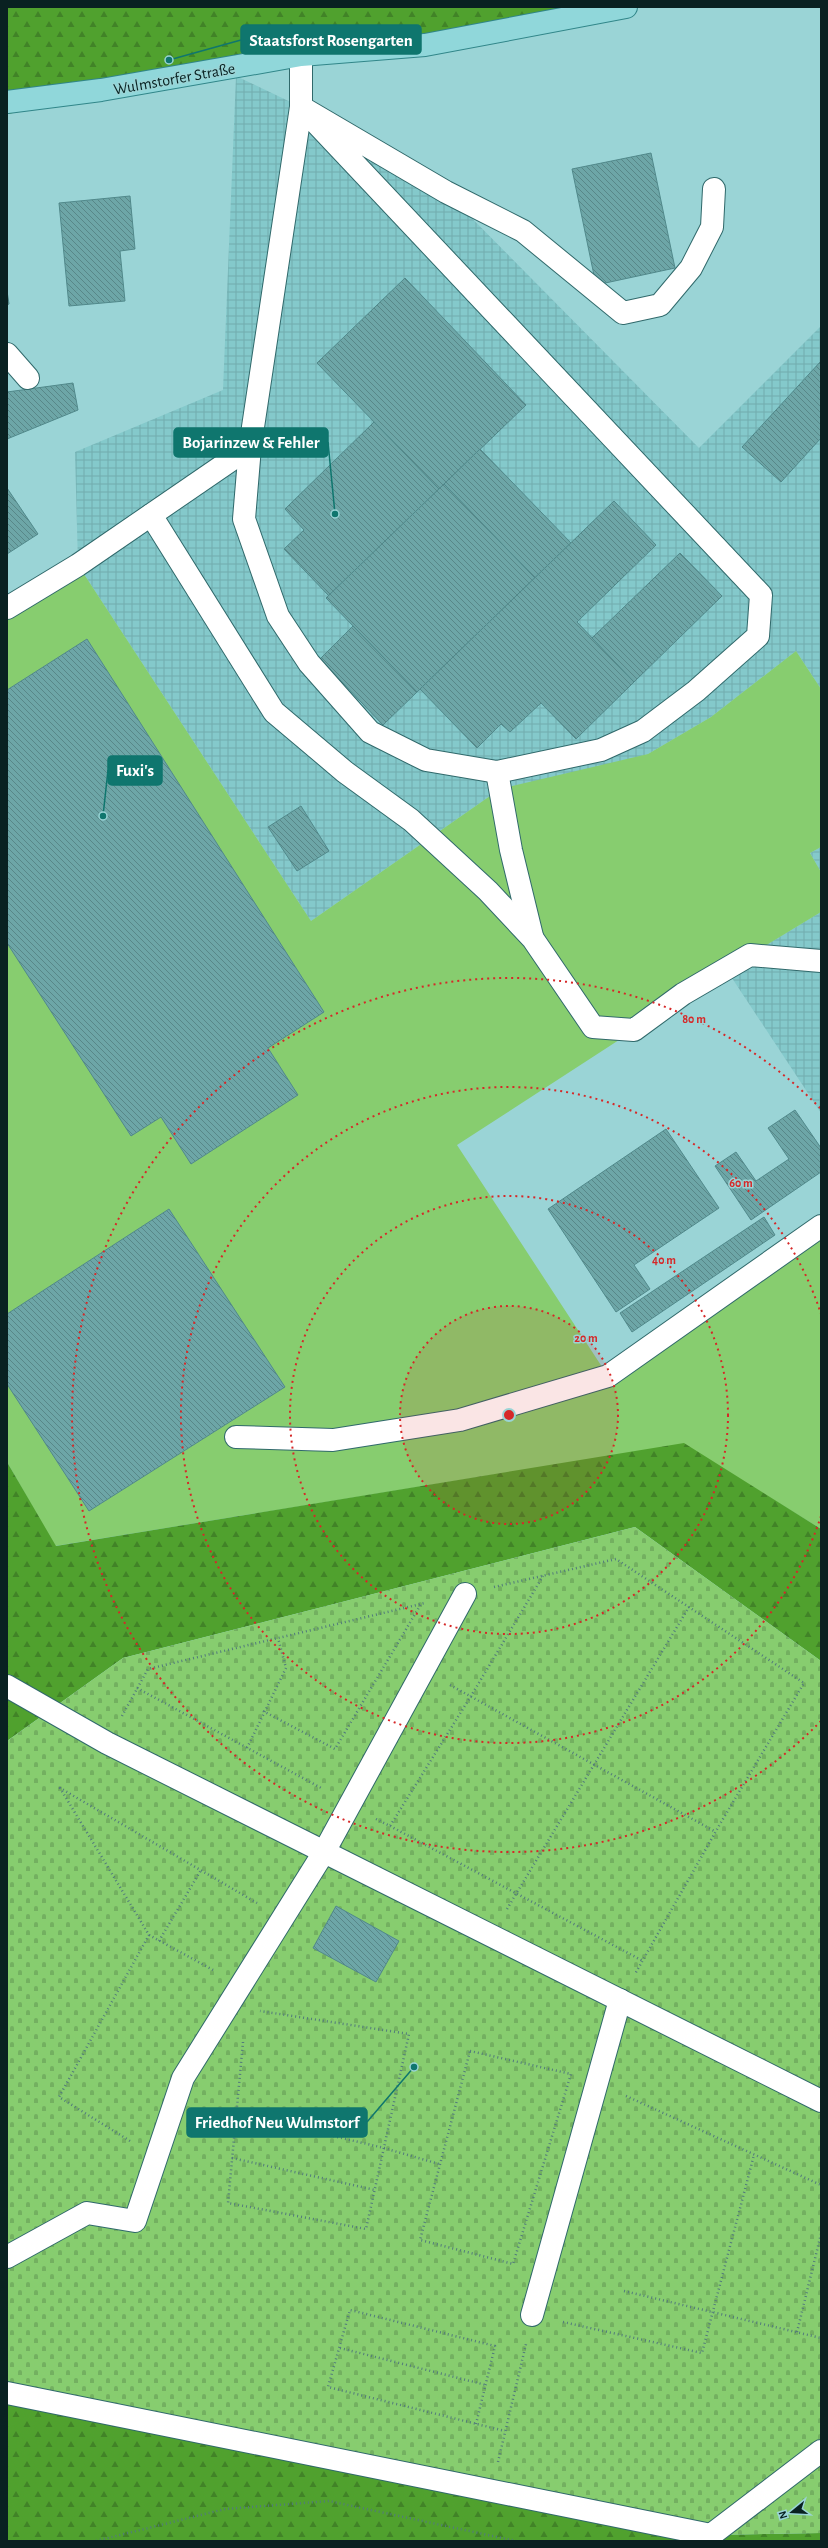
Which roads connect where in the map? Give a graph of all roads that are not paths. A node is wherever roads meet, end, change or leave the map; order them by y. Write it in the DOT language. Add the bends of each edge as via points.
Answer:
graph roads {
  1 [pos="626,7"];
  2 [pos="301,56"];
  3 [pos="7,102"];
  4 [pos="301,107"];
  5 [pos="714,189"];
  6 [pos="7,354"];
  7 [pos="28,378"];
  8 [pos="250,447"];
  9 [pos="151,515"];
  10 [pos="7,608"];
  11 [pos="498,772"];
  12 [pos="533,939"];
  13 [pos="821,962"];
  14 [pos="821,1226"];
  15 [pos="236,1437"];
  16 [pos="465,1594"];
  17 [pos="7,1686"];
  18 [pos="324,1852"];
  19 [pos="620,2000"];
  20 [pos="821,2101"];
  21 [pos="7,2257"];
  22 [pos="532,2315"];
  23 [pos="7,2393"];
  24 [pos="821,2451"];
  1 -- 2 [label="main road, Wulmstorfer Straße" via="425,45"];
  2 -- 3 [label="main road, Wulmstorfer Straße" via="101,90"];
  2 -- 4 [label="lane"];
  4 -- 5 [label="lane" via="446,192 523,232 623,313 660,305 691,268 712,227"];
  4 -- 8 [label="lane"];
  4 -- 11 [label="lane" via="761,596 758,636 696,691 644,731 601,750"];
  6 -- 7 [label="lane"];
  8 -- 9 [label="lane"];
  8 -- 11 [label="lane" via="244,519 278,616 309,663 370,732 426,760"];
  9 -- 10 [label="lane" via="78,566"];
  9 -- 12 [label="lane" via="274,712 345,772 411,820 488,891"];
  11 -- 12 [label="lane" via="511,850"];
  12 -- 13 [label="lane" via="592,1027 634,1030 683,994 750,955"];
  14 -- 15 [label="lane" via="608,1376 460,1420 333,1440"];
  16 -- 18 [label="lane"];
  17 -- 18 [label="lane" via="107,1743"];
  18 -- 19 [label="lane"];
  18 -- 21 [label="lane" via="183,2078 135,2220 87,2213"];
  19 -- 20 [label="lane"];
  19 -- 22 [label="lane"];
  23 -- 24 [label="lane" via="711,2535"];
}
